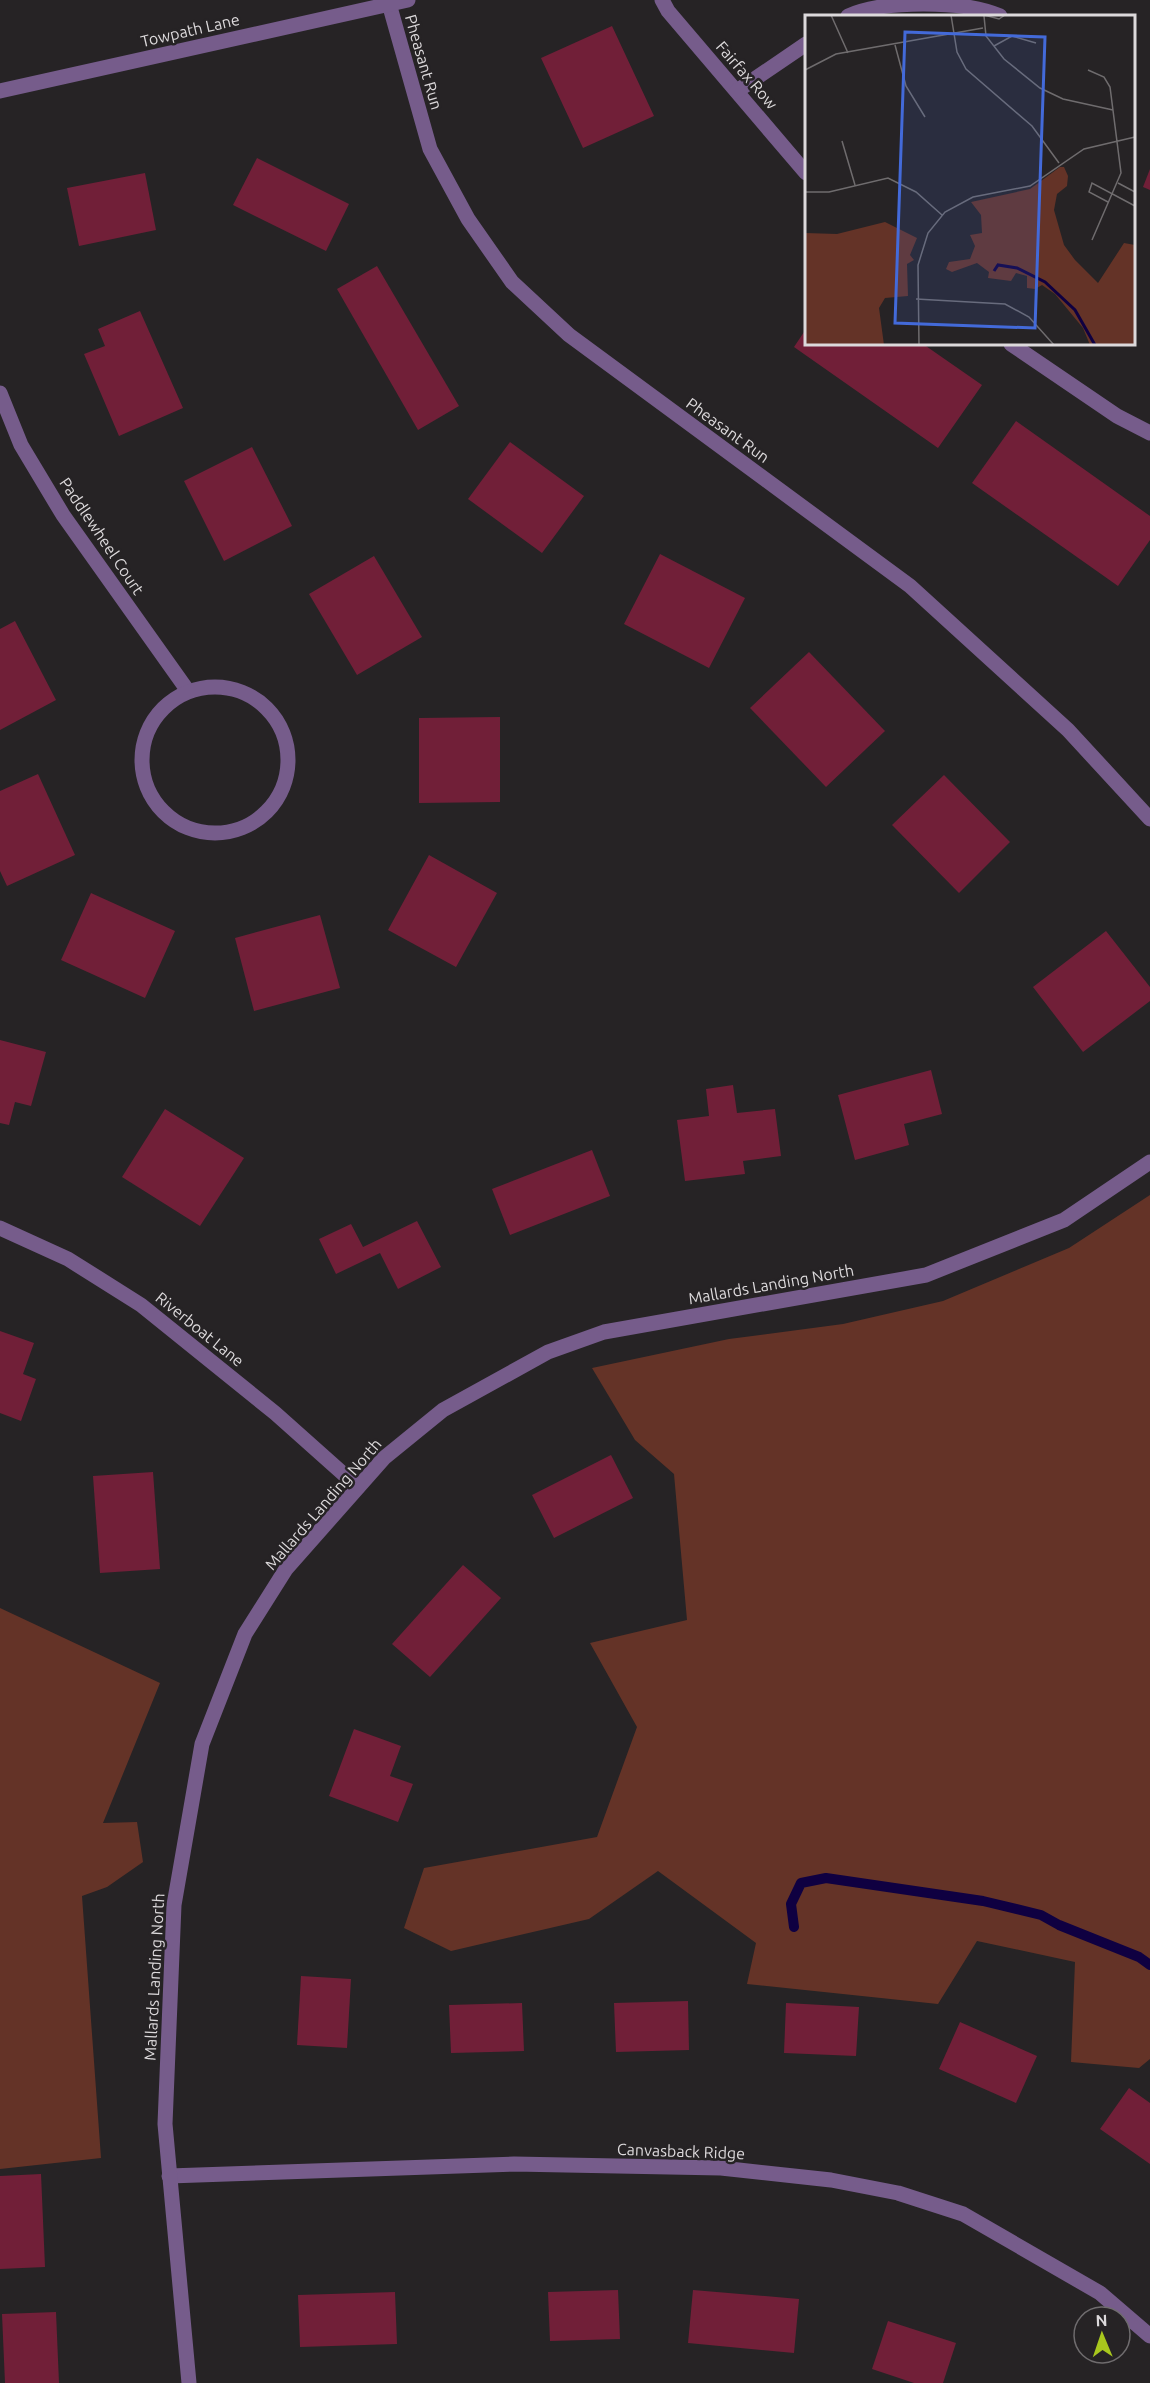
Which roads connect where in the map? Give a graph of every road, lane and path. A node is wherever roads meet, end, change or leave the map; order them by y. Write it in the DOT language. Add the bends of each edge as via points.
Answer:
graph roads {
  1 [pos="408,0"];
  2 [pos="662,0"];
  3 [pos="388,2"];
  4 [pos="851,15"];
  5 [pos="998,15"];
  6 [pos="805,45"];
  7 [pos="0,91"];
  8 [pos="737,91"];
  9 [pos="805,171"];
  10 [pos="1012,345"];
  11 [pos="0,393"];
  12 [pos="1150,433"];
  13 [pos="188,692"];
  14 [pos="1150,819"];
  15 [pos="1150,1162"];
  16 [pos="0,1228"];
  17 [pos="358,1487"];
  18 [pos="169,2176"];
  19 [pos="1150,2336"];
  20 [pos="189,2383"];
  1 -- 3 [label="street"];
  2 -- 8 [label="street, Fairfax Row"];
  3 -- 7 [label="street, Towpath Lane"];
  3 -- 14 [label="street, Pheasant Run" via="430,149 468,219 512,282 569,335 910,586 1068,730"];
  4 -- 5 [label="street" via="881,5 935,1"];
  6 -- 8 [label="street"];
  8 -- 9 [label="street, Fairfax Row"];
  10 -- 12 [label="street" via="1117,417"];
  11 -- 13 [label="street, Paddlewheel Court" via="21,445 63,514"];
  13 -- 13 [label="street" via="211,686 235,688 256,698 274,714 285,735 290,759 286,782 275,803 258,820 236,831 211,834 187,828 166,815 150,795 142,747 151,723 166,704"];
  15 -- 17 [label="street, Mallards Landing North" via="1064,1220 926,1275 604,1332 548,1352 443,1410 384,1458"];
  16 -- 17 [label="street, Riverboat Lane" via="68,1259 141,1305 275,1413"];
  17 -- 18 [label="street, Mallards Landing North" via="286,1569 245,1634 202,1744 174,1905 165,2124"];
  18 -- 19 [label="street, Canvasback Ridge" via="514,2164 721,2168 831,2180 898,2193 963,2214 1100,2293"];
  18 -- 20 [label="street, Mallards Landing North"];
}
